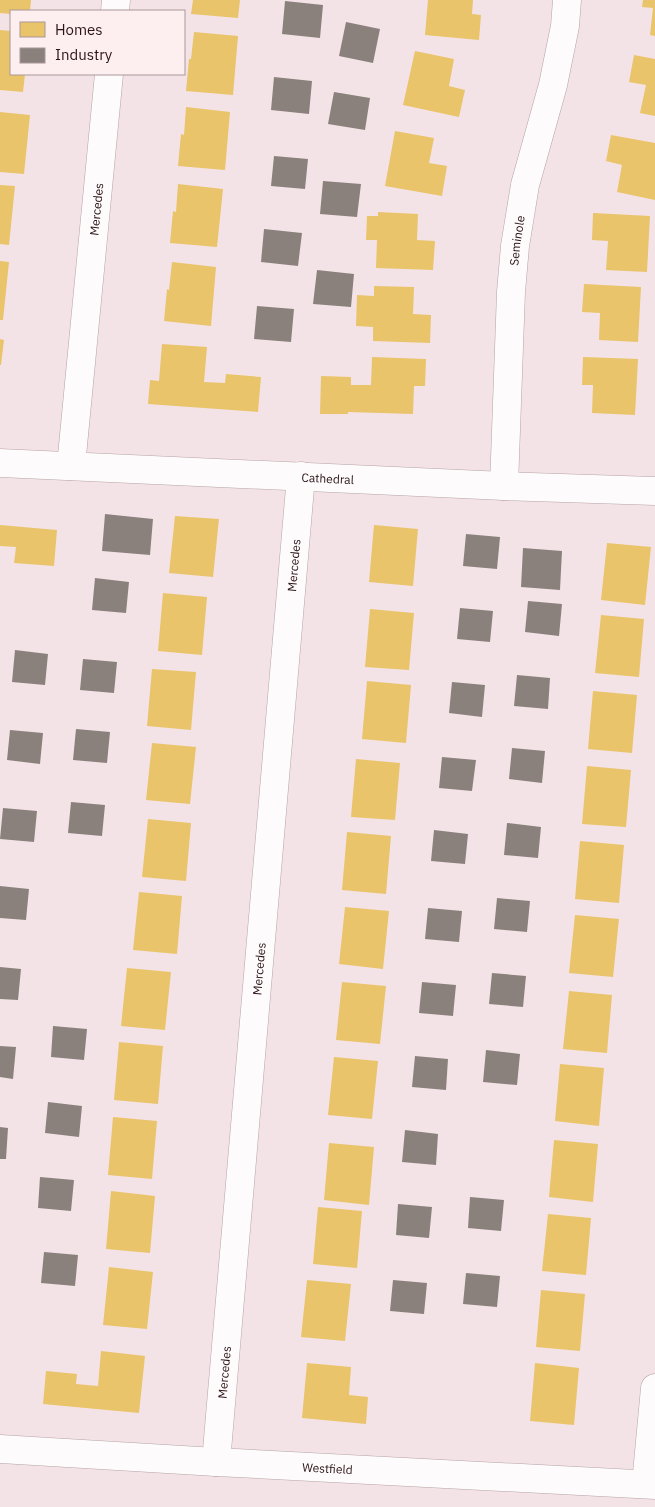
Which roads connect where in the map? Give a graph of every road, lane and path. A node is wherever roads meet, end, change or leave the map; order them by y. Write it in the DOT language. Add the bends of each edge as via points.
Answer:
graph roads {
  1 [pos="567,0"];
  2 [pos="109,75"];
  3 [pos="0,464"];
  4 [pos="71,466"];
  5 [pos="301,476"];
  6 [pos="504,486"];
  7 [pos="655,491"];
  8 [pos="655,1388"];
  9 [pos="0,1449"];
  10 [pos="216,1462"];
  11 [pos="651,1485"];
  1 -- 6 [label="street, Seminole" via="553,85 525,185 515,246"];
  2 -- 4 [label="street, Mercedes"];
  3 -- 4 [label="street, Cathedral"];
  4 -- 5 [label="street, Cathedral"];
  5 -- 6 [label="street, Cathedral"];
  5 -- 10 [label="street, Mercedes"];
  6 -- 7 [label="street, Cathedral"];
  8 -- 11 [label="street"];
  9 -- 10 [label="street, Westfield"];
  10 -- 11 [label="street, Westfield"];
}
